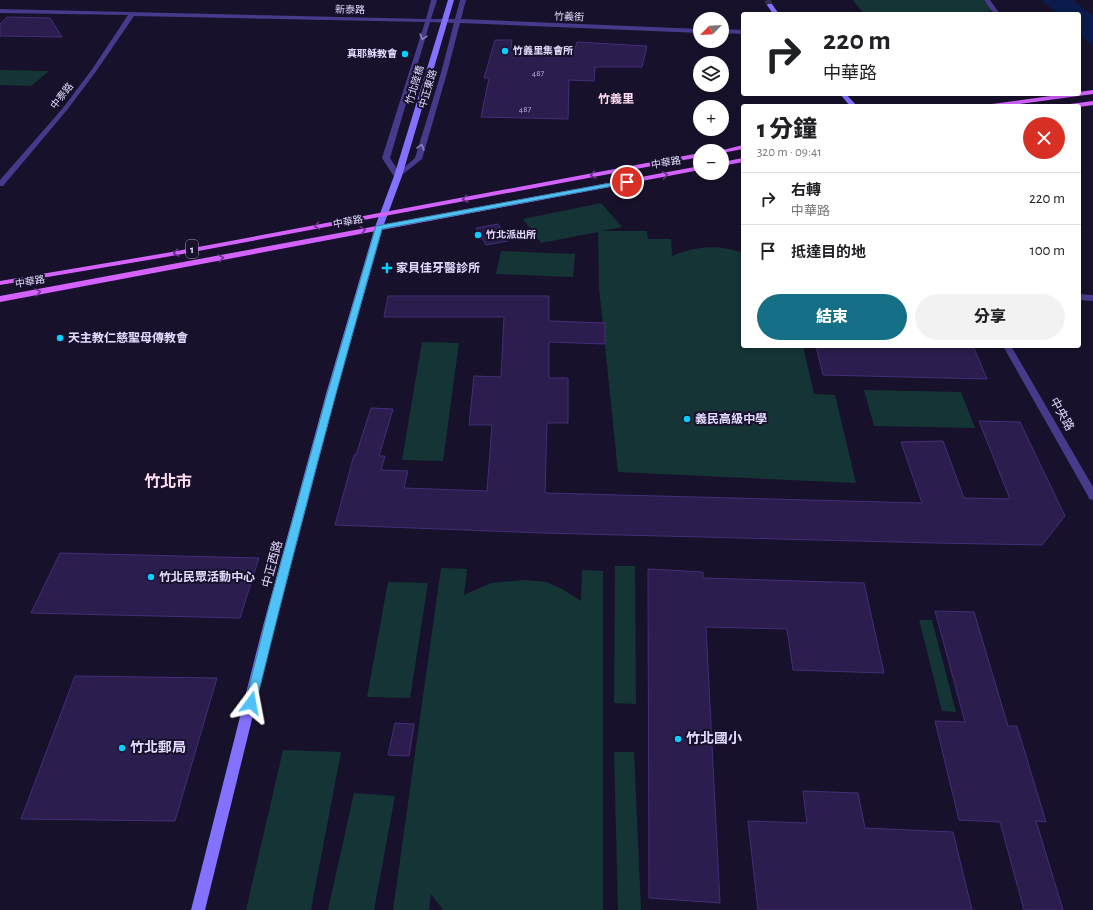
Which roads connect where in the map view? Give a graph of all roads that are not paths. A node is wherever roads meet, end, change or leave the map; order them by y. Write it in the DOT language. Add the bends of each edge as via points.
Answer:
graph roads {
  1 [pos="434,0"];
  2 [pos="451,0"];
  3 [pos="463,0"];
  4 [pos="987,0"];
  5 [pos="770,5"];
  6 [pos="0,11"];
  7 [pos="775,12"];
  8 [pos="996,12"];
  9 [pos="132,14"];
  10 [pos="427,21"];
  11 [pos="436,21"];
  12 [pos="458,22"];
  13 [pos="693,31"];
  14 [pos="729,31"];
  15 [pos="741,32"];
  16 [pos="1093,92"];
  17 [pos="1081,94"];
  18 [pos="844,96"];
  19 [pos="1064,96"];
  20 [pos="1093,103"];
  21 [pos="852,104"];
  22 [pos="1006,104"];
  23 [pos="1081,105"];
  24 [pos="741,147"];
  25 [pos="729,150"];
  26 [pos="693,156"];
  27 [pos="741,160"];
  28 [pos="729,163"];
  29 [pos="693,169"];
  30 [pos="398,176"];
  31 [pos="0,184"];
  32 [pos="383,214"];
  33 [pos="379,227"];
  34 [pos="0,283"];
  35 [pos="1081,297"];
  36 [pos="1093,298"];
  37 [pos="0,299"];
  38 [pos="1008,348"];
  39 [pos="1093,496"];
  40 [pos="198,910"];
  1 -- 10 [label="street, 中正東路"];
  2 -- 30 [label="main road, 竹北陸橋"];
  3 -- 12 [label="street, 中正東路"];
  4 -- 8 [label="street"];
  5 -- 7 [label="main road"];
  6 -- 9 [label="street, 新泰路"];
  9 -- 10 [label="street, 新泰路"];
  9 -- 31 [label="street, 中泰路" via="96,69 65,109"];
  10 -- 11 [label="street, 新泰路"];
  10 -- 30 [label="street, 中正東路, one-way" via="386,158"];
  11 -- 12 [label="street, 竹義街"];
  12 -- 13 [label="street, 竹義街"];
  30 -- 12 [label="street, 中正東路, one-way" via="418,159"];
  14 -- 15 [label="street"];
  16 -- 17 [label="main road"];
  18 -- 21 [label="main road"];
  19 -- 22 [label="main road"];
  20 -- 23 [label="main road"];
  24 -- 25 [label="main road"];
  26 -- 32 [label="main road, 中華路 / 1, one-way"];
  27 -- 28 [label="main road"];
  33 -- 29 [label="main road, 中華路 / 1, one-way"];
  30 -- 32 [label="main road, 中正東路"];
  32 -- 33 [label="main road, 中正西路"];
  32 -- 34 [label="main road, 中華路 / 1, one-way"];
  37 -- 33 [label="main road, 中華路 / 1, one-way"];
  33 -- 40 [label="main road, 中正西路" via="279,590"];
  35 -- 36 [label="street"];
  38 -- 39 [label="street, 中央路"];
}
